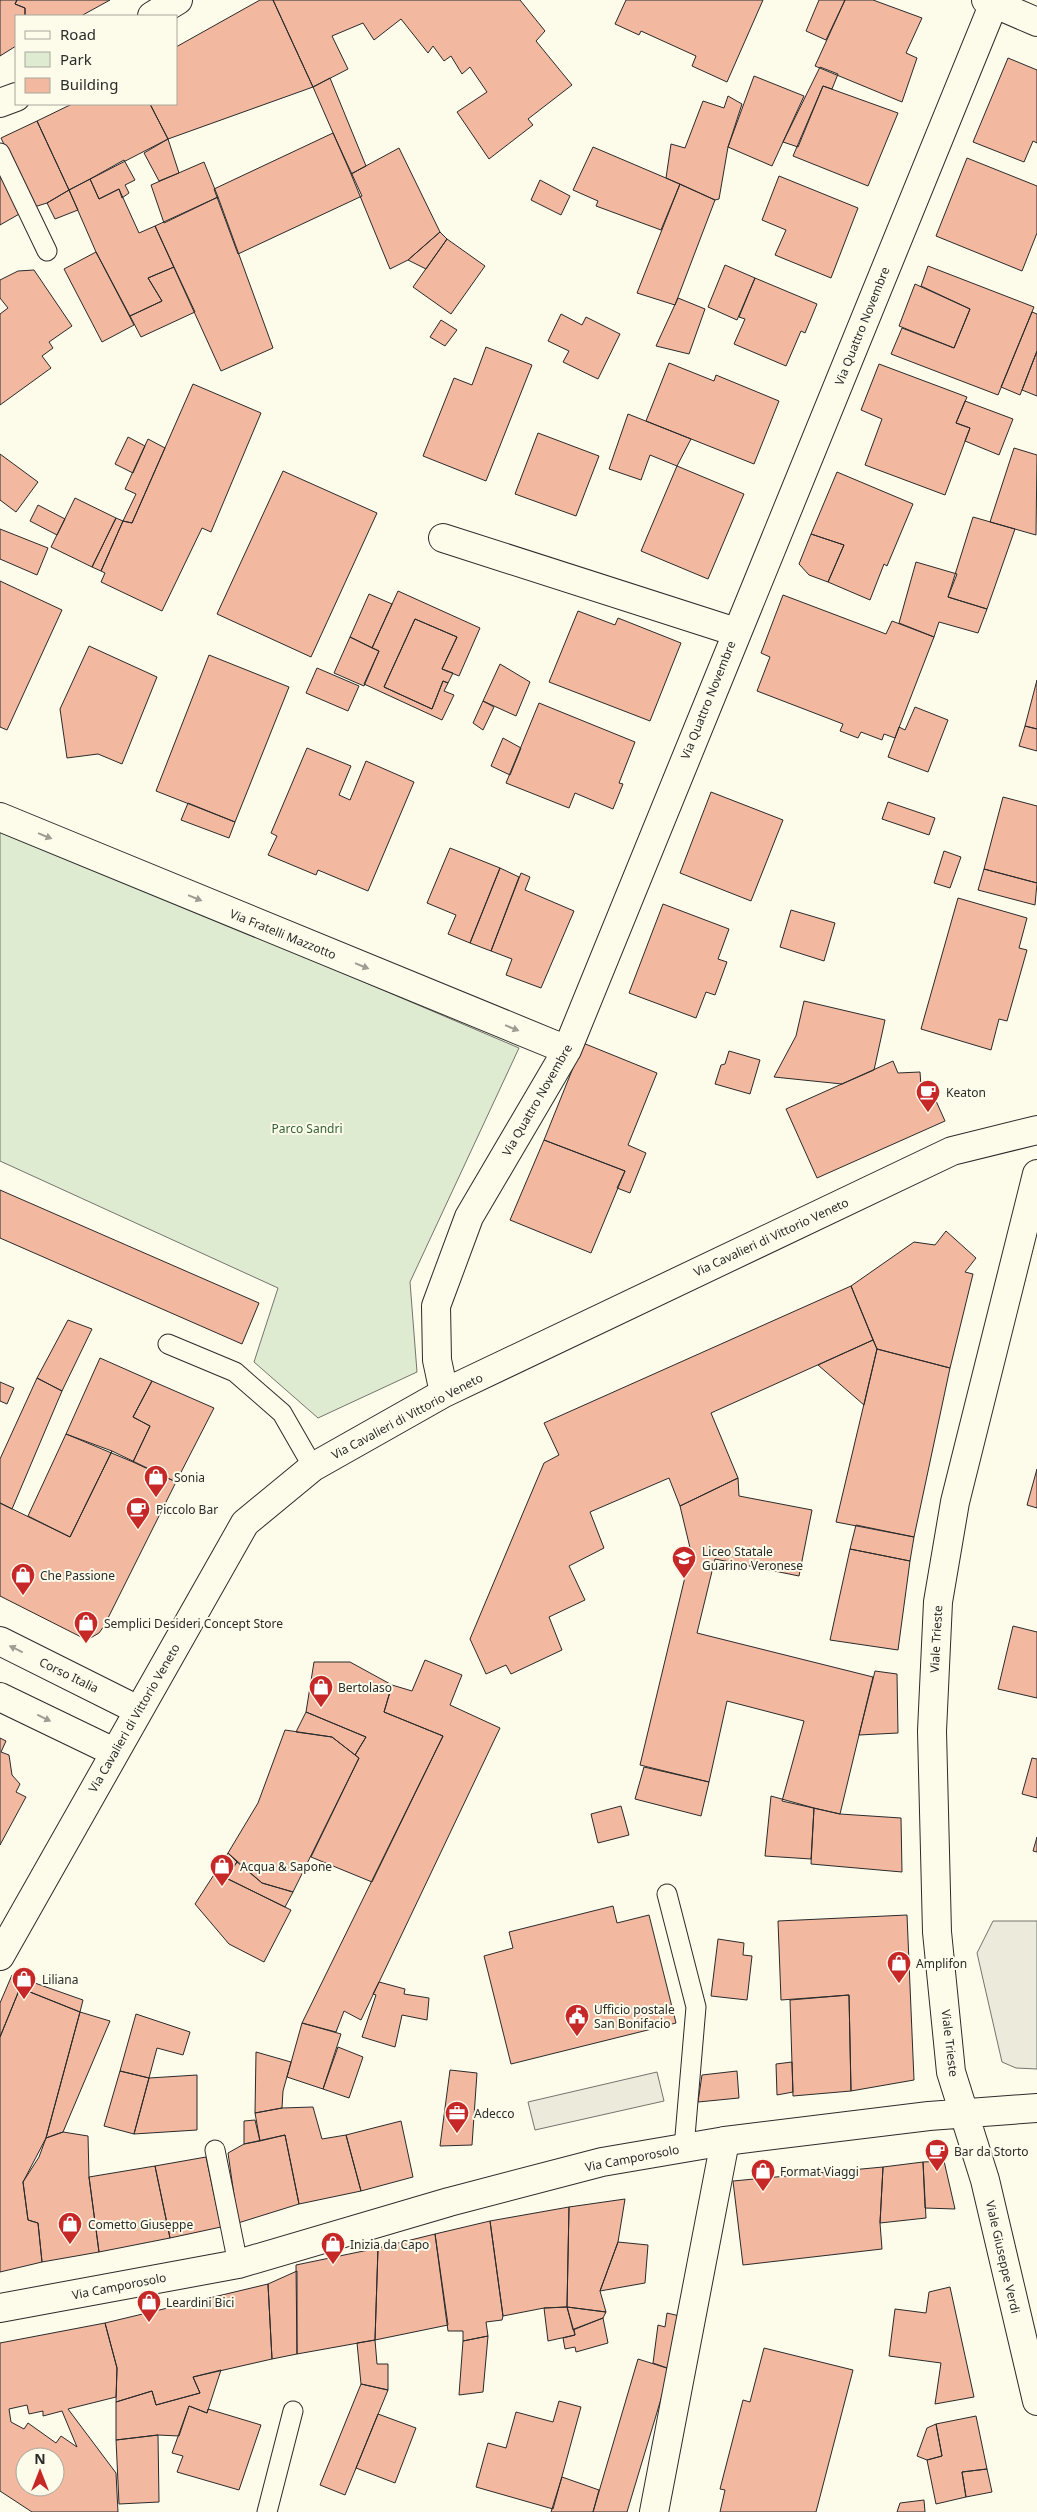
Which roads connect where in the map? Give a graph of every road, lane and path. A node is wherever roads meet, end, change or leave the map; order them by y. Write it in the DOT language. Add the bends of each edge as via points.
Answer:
graph roads {
  1 [pos="178,0"];
  2 [pos="990,2"];
  3 [pos="154,15"];
  4 [pos="1037,22"];
  5 [pos="15,97"];
  6 [pos="0,103"];
  7 [pos="0,153"];
  8 [pos="47,251"];
  9 [pos="443,538"];
  10 [pos="736,632"];
  11 [pos="0,817"];
  12 [pos="566,1050"];
  13 [pos="1037,1130"];
  14 [pos="1037,1174"];
  15 [pos="168,1344"];
  16 [pos="444,1393"];
  17 [pos="313,1467"];
  18 [pos="0,1641"];
  19 [pos="0,1697"];
  20 [pos="138,1710"];
  21 [pos="114,1752"];
  22 [pos="667,1894"];
  23 [pos="0,1956"];
  24 [pos="1037,2108"];
  25 [pos="964,2114"];
  26 [pos="724,2141"];
  27 [pos="684,2148"];
  28 [pos="215,2150"];
  29 [pos="238,2264"];
  30 [pos="0,2308"];
  31 [pos="1037,2401"];
  32 [pos="293,2411"];
  33 [pos="267,2512"];
  34 [pos="654,2512"];
  1 -- 3 [label="street"];
  2 -- 4 [label="street"];
  2 -- 10 [label="street, Via Quattro Novembre"];
  5 -- 6 [label="street"];
  7 -- 8 [label="lane"];
  9 -- 10 [label="street"];
  10 -- 12 [label="street, Via Quattro Novembre"];
  11 -- 12 [label="street, Via Fratelli Mazzotto, one-way"];
  12 -- 16 [label="street, Via Quattro Novembre" via="469,1218 436,1306 437,1360"];
  13 -- 16 [label="street, Via Cavalieri di Vittorio Veneto" via="952,1151"];
  14 -- 25 [label="street, Viale Trieste" via="955,1502 938,1602 932,1731 937,1932 951,2072"];
  15 -- 17 [label="lane" via="236,1372 282,1412"];
  16 -- 17 [label="street, Via Cavalieri di Vittorio Veneto"];
  17 -- 20 [label="street, Via Cavalieri di Vittorio Veneto" via="245,1523"];
  20 -- 18 [label="street, Corso Italia, one-way"];
  19 -- 21 [label="street, one-way"];
  20 -- 21 [label="street, Via Cavalieri di Vittorio Veneto"];
  21 -- 23 [label="street, Via Cavalieri di Vittorio Veneto"];
  22 -- 27 [label="lane" via="696,2007"];
  24 -- 25 [label="street, Via Camporosolo"];
  25 -- 26 [label="street, Via Camporosolo"];
  25 -- 31 [label="street, Viale Giuseppe Verdi" via="985,2180"];
  26 -- 27 [label="street, Via Camporosolo"];
  26 -- 34 [label="street"];
  27 -- 29 [label="street, Via Camporosolo" via="602,2162 449,2202"];
  28 -- 29 [label="lane"];
  29 -- 30 [label="street, Via Camporosolo"];
  32 -- 33 [label="lane"];
}
